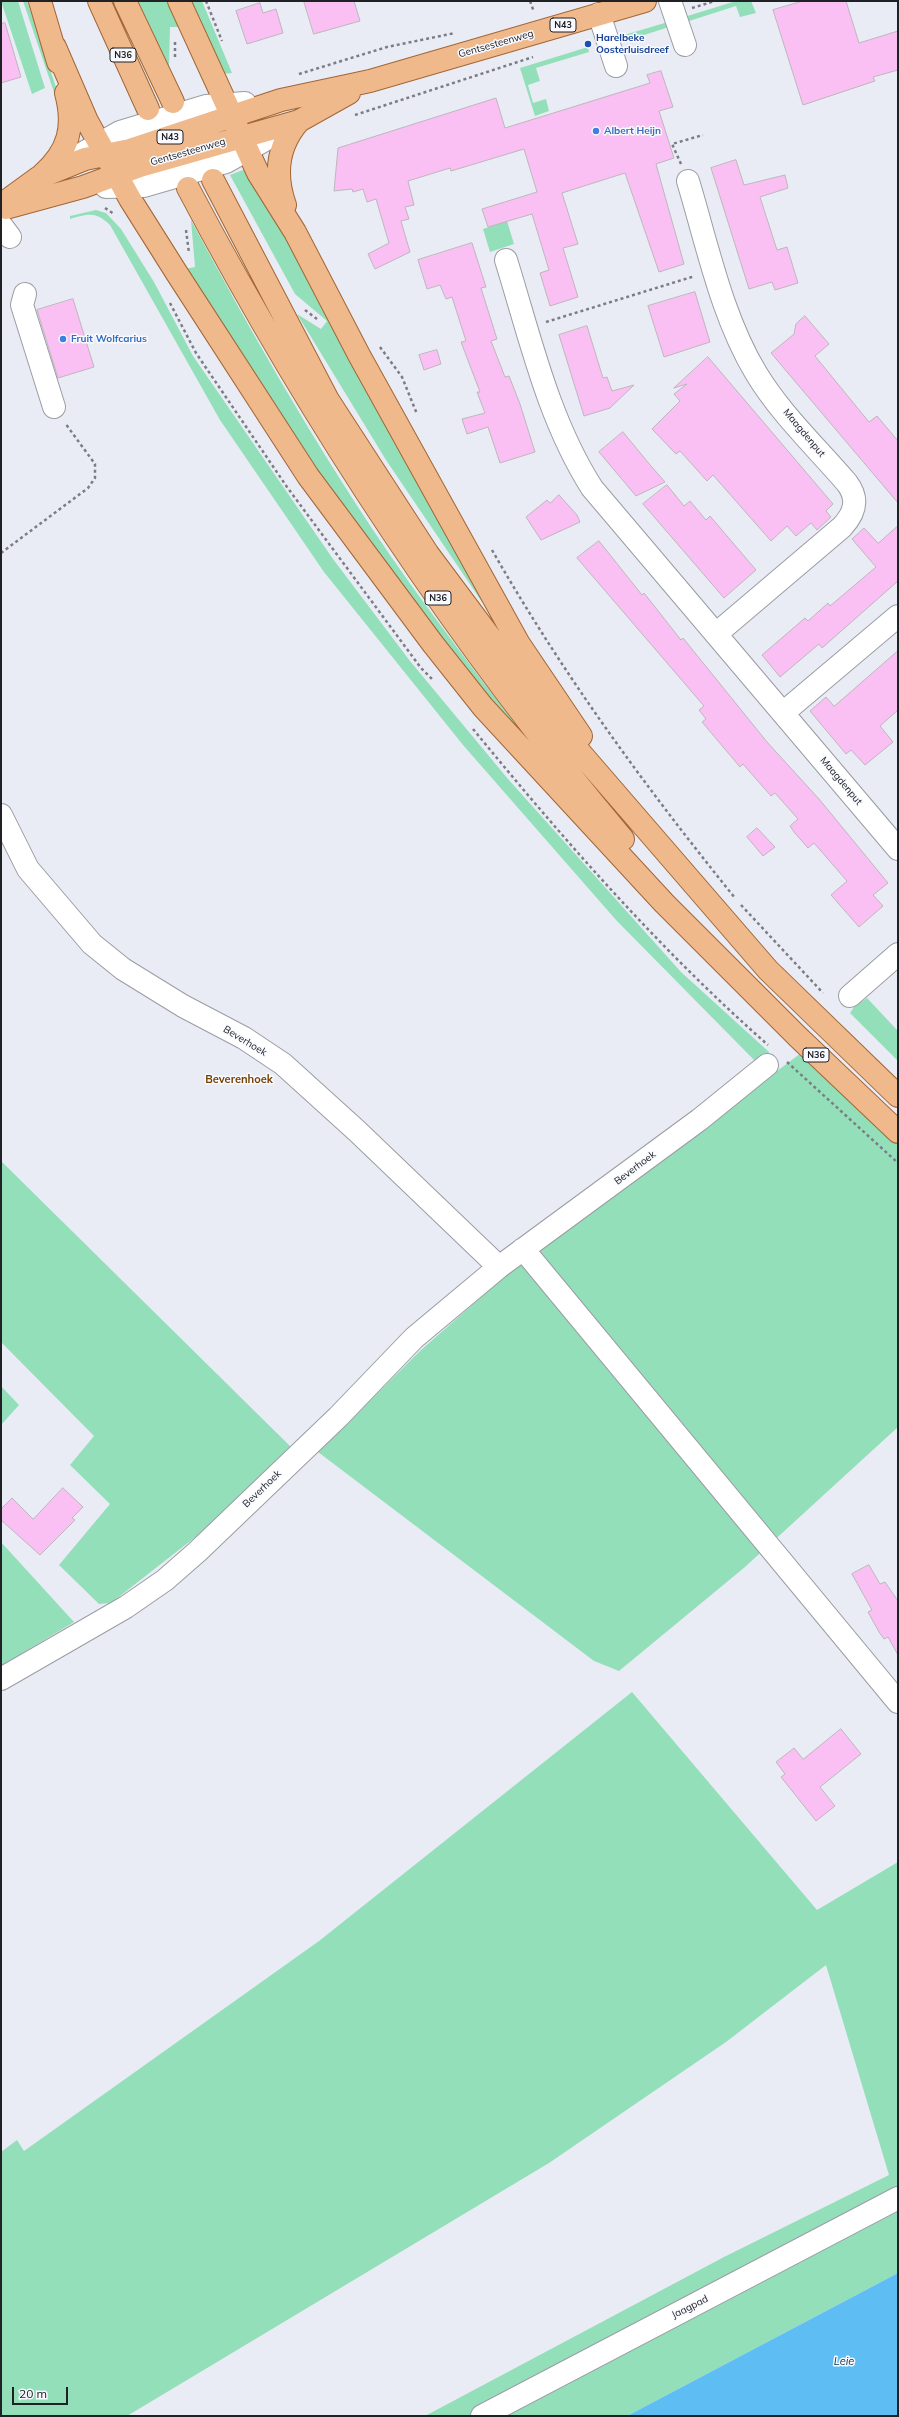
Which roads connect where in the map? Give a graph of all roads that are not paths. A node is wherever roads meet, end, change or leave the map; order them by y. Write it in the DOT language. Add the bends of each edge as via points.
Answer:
graph roads {
  1 [pos="40,1"];
  2 [pos="99,1"];
  3 [pos="125,1"];
  4 [pos="179,1"];
  5 [pos="645,1"];
  6 [pos="672,7"];
  7 [pos="599,14"];
  8 [pos="685,45"];
  9 [pos="55,47"];
  10 [pos="616,66"];
  11 [pos="370,81"];
  12 [pos="173,102"];
  13 [pos="148,109"];
  14 [pos="230,110"];
  15 [pos="299,121"];
  16 [pos="245,143"];
  17 [pos="103,149"];
  18 [pos="38,178"];
  19 [pos="120,180"];
  20 [pos="213,180"];
  21 [pos="688,181"];
  22 [pos="188,188"];
  23 [pos="1,205"];
  24 [pos="1,209"];
  25 [pos="295,232"];
  26 [pos="506,260"];
  27 [pos="25,294"];
  28 [pos="54,407"];
  29 [pos="898,616"];
  30 [pos="716,634"];
  31 [pos="783,713"];
  32 [pos="1,815"];
  33 [pos="636,819"];
  34 [pos="898,849"];
  35 [pos="898,954"];
  36 [pos="737,975"];
  37 [pos="850,996"];
  38 [pos="767,1065"];
  39 [pos="898,1096"];
  40 [pos="898,1132"];
  41 [pos="523,1249"];
  42 [pos="499,1267"];
  43 [pos="1,1679"];
  44 [pos="898,1702"];
  45 [pos="898,2198"];
  46 [pos="482,2416"];
  1 -- 9 [label="main road"];
  2 -- 13 [label="main road, N36"];
  3 -- 12 [label="main road, N36"];
  4 -- 14 [label="main road"];
  5 -- 7 [label="main road, Gentsesteenweg / N43"];
  6 -- 8 [label="street"];
  7 -- 10 [label="street"];
  7 -- 11 [label="main road, Gentsesteenweg / N43"];
  9 -- 17 [label="main road"];
  9 -- 18 [label="main road" via="71,113 70,130 60,156"];
  11 -- 14 [label="main road, Gentsesteenweg / N43"];
  11 -- 15 [label="main road, Gentsesteenweg / N43"];
  14 -- 16 [label="main road"];
  14 -- 17 [label="main road, Gentsesteenweg / N43" via="130,150"];
  15 -- 16 [label="main road, Gentsesteenweg / N43"];
  15 -- 25 [label="main road" via="286,139 279,156 278,168 278,184"];
  16 -- 19 [label="street, N43" via="226,162 144,186"];
  16 -- 25 [label="main road" via="258,173"];
  17 -- 18 [label="main road, Gentsesteenweg / N43"];
  17 -- 19 [label="main road"];
  18 -- 23 [label="main road, Gentsesteenweg / N43"];
  19 -- 24 [label="main road, N43"];
  19 -- 36 [label="main road" via="308,476 433,644 483,707 538,767 664,903"];
  20 -- 33 [label="main road, N36" via="328,400 428,554 552,720"];
  21 -- 30 [label="street, Maagdenput" via="731,321 742,348 756,374 847,483 855,501 853,513 842,527"];
  22 -- 36 [label="main road, N36" via="241,288 319,420 412,563 518,707 596,806"];
  25 -- 33 [label="main road" via="359,355 519,644"];
  26 -- 30 [label="street, Maagdenput" via="553,413 577,464 592,488"];
  27 -- 28 [label="street" via="22,305"];
  29 -- 31 [label="street"];
  30 -- 31 [label="street, Maagdenput"];
  31 -- 34 [label="street, Maagdenput"];
  32 -- 42 [label="street, Beverhoek" via="28,869 92,944 123,969 183,1006 244,1038 283,1064"];
  33 -- 39 [label="main road, N36" via="768,970"];
  35 -- 37 [label="street"];
  36 -- 40 [label="main road, N36"];
  38 -- 41 [label="street, Beverhoek" via="669,1143"];
  41 -- 42 [label="street, Beverhoek"];
  41 -- 44 [label="street"];
  42 -- 43 [label="street, Beverhoek" via="414,1338 338,1417 197,1552 164,1580 126,1607"];
  45 -- 46 [label="street, Jaagpad"];
}
